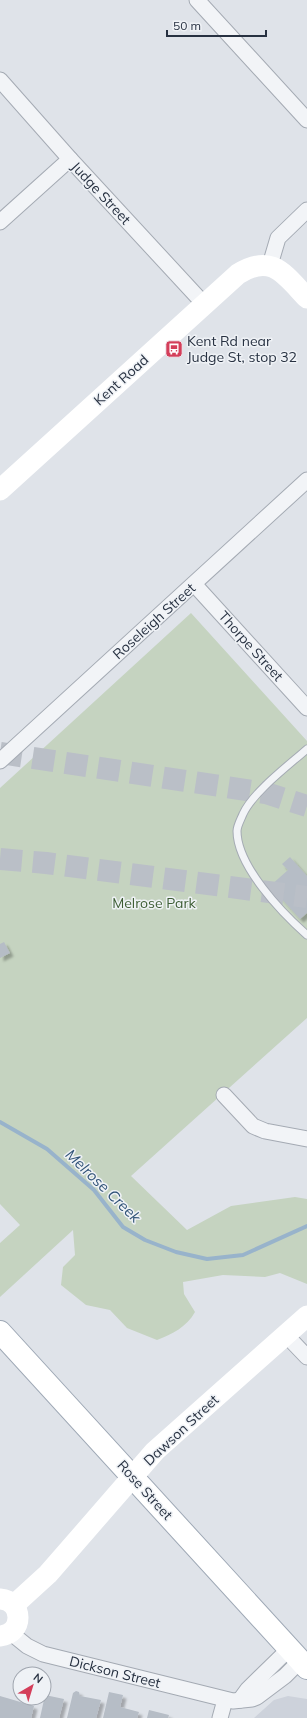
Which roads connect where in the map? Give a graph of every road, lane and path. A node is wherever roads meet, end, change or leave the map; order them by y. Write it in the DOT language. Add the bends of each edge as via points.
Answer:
graph roads {
  1 [pos="197,0"];
  2 [pos="0,80"];
  3 [pos="307,120"];
  4 [pos="70,159"];
  5 [pos="307,210"];
  6 [pos="0,222"];
  7 [pos="270,265"];
  8 [pos="307,298"];
  9 [pos="204,304"];
  10 [pos="307,480"];
  11 [pos="0,490"];
  12 [pos="194,584"];
  13 [pos="307,708"];
  14 [pos="307,749"];
  15 [pos="0,761"];
  16 [pos="307,935"];
  17 [pos="224,1095"];
  18 [pos="307,1139"];
  19 [pos="307,1316"];
  20 [pos="0,1332"];
  21 [pos="286,1335"];
  22 [pos="307,1358"];
  23 [pos="132,1477"];
  24 [pos="7,1602"];
  25 [pos="6,1634"];
  26 [pos="299,1660"];
  27 [pos="232,1700"];
  28 [pos="220,1718"];
  1 -- 3 [label="street"];
  2 -- 4 [label="street, Judge Street"];
  4 -- 6 [label="street"];
  4 -- 9 [label="street, Judge Street"];
  5 -- 7 [label="street" via="278,238"];
  7 -- 8 [label="street" via="280,270"];
  7 -- 9 [label="street, Kent Road" via="248,267"];
  9 -- 11 [label="street, Kent Road"];
  10 -- 12 [label="street, Roseleigh Street"];
  12 -- 13 [label="street, Thorpe Street"];
  12 -- 15 [label="street, Roseleigh Street"];
  14 -- 16 [label="lane" via="253,800 243,813 237,830 239,845 253,875 286,916"];
  17 -- 18 [label="street" via="253,1126 265,1131"];
  19 -- 21 [label="street, Dawson Street"];
  20 -- 23 [label="main road, Rose Street"];
  21 -- 22 [label="street"];
  21 -- 23 [label="street, Dawson Street" via="155,1452"];
  23 -- 24 [label="street, Dawson Street" via="48,1574"];
  23 -- 26 [label="main road, Rose Street"];
  24 -- 25 [label="street" via="19,1616 18,1623"];
  25 -- 27 [label="street, Dickson Street" via="43,1654"];
  26 -- 27 [label="street"];
  27 -- 28 [label="street"];
}
